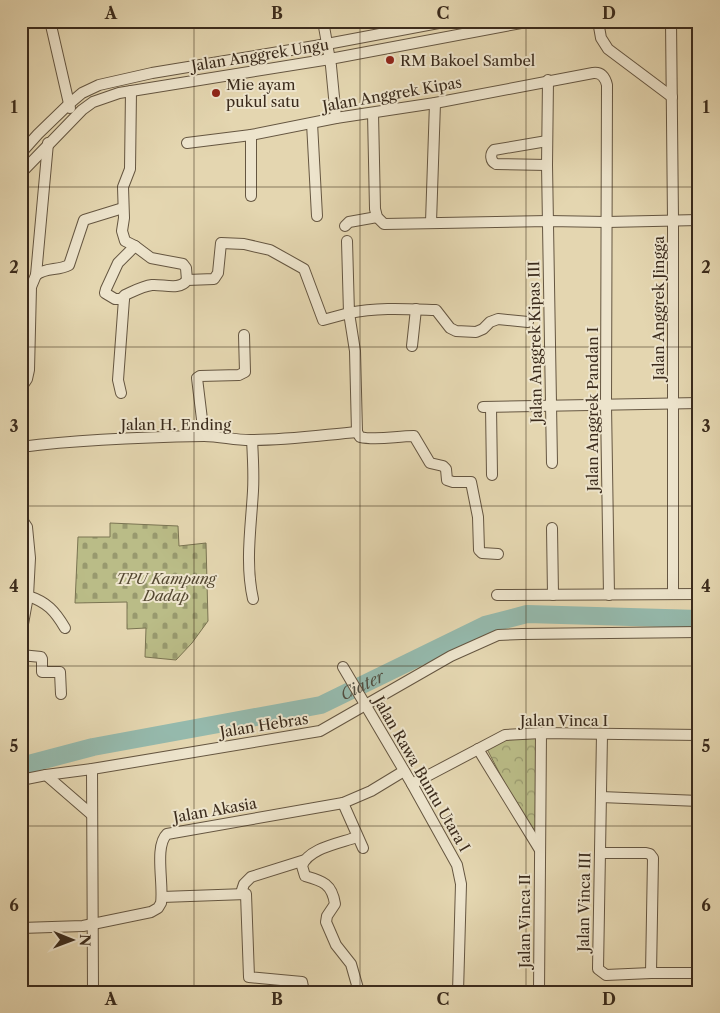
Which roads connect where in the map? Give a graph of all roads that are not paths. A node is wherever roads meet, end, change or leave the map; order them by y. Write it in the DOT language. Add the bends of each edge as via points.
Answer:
graph roads {
  1 [pos="50,21"];
  2 [pos="323,21"];
  3 [pos="449,21"];
  4 [pos="532,21"];
  5 [pos="598,21"];
  6 [pos="671,21"];
  7 [pos="327,44"];
  8 [pos="330,59"];
  9 [pos="548,80"];
  10 [pos="131,91"];
  11 [pos="672,97"];
  12 [pos="435,103"];
  13 [pos="69,104"];
  14 [pos="373,113"];
  15 [pos="336,118"];
  16 [pos="72,119"];
  17 [pos="312,123"];
  18 [pos="251,135"];
  19 [pos="547,141"];
  20 [pos="48,143"];
  21 [pos="186,143"];
  22 [pos="21,153"];
  23 [pos="547,165"];
  24 [pos="21,172"];
  25 [pos="251,196"];
  26 [pos="123,208"];
  27 [pos="376,213"];
  28 [pos="317,216"];
  29 [pos="673,220"];
  30 [pos="699,220"];
  31 [pos="548,221"];
  32 [pos="431,222"];
  33 [pos="607,222"];
  34 [pos="345,226"];
  35 [pos="347,241"];
  36 [pos="135,246"];
  37 [pos="36,275"];
  38 [pos="187,280"];
  39 [pos="124,299"];
  40 [pos="26,301"];
  41 [pos="416,309"];
  42 [pos="350,312"];
  43 [pos="26,320"];
  44 [pos="528,322"];
  45 [pos="244,335"];
  46 [pos="412,346"];
  47 [pos="21,388"];
  48 [pos="120,393"];
  49 [pos="674,403"];
  50 [pos="699,403"];
  51 [pos="606,405"];
  52 [pos="551,406"];
  53 [pos="357,432"];
  54 [pos="204,436"];
  55 [pos="252,440"];
  56 [pos="21,447"];
  57 [pos="552,463"];
  58 [pos="492,475"];
  59 [pos="21,518"];
  60 [pos="552,528"];
  61 [pos="498,554"];
  62 [pos="673,594"];
  63 [pos="699,594"];
  64 [pos="497,595"];
  65 [pos="553,595"];
  66 [pos="609,595"];
  67 [pos="28,596"];
  68 [pos="253,599"];
  69 [pos="65,628"];
  70 [pos="699,632"];
  71 [pos="21,635"];
  72 [pos="21,655"];
  73 [pos="343,666"];
  74 [pos="61,694"];
  75 [pos="365,706"];
  76 [pos="540,733"];
  77 [pos="602,734"];
  78 [pos="699,736"];
  79 [pos="478,749"];
  80 [pos="92,769"];
  81 [pos="404,771"];
  82 [pos="46,774"];
  83 [pos="21,780"];
  84 [pos="412,784"];
  85 [pos="601,797"];
  86 [pos="699,801"];
  87 [pos="343,803"];
  88 [pos="91,814"];
  89 [pos="357,837"];
  90 [pos="363,848"];
  91 [pos="540,850"];
  92 [pos="600,854"];
  93 [pos="304,860"];
  94 [pos="241,893"];
  95 [pos="162,897"];
  96 [pos="93,924"];
  97 [pos="21,928"];
  98 [pos="651,973"];
  99 [pos="699,973"];
  100 [pos="93,992"];
  101 [pos="304,992"];
  102 [pos="359,992"];
  103 [pos="458,992"];
  104 [pos="539,992"];
  1 -- 13 [label="street"];
  2 -- 7 [label="street"];
  3 -- 7 [label="street, Jalan Anggrek Ungu"];
  4 -- 8 [label="street, Jalan Anggrek Ungu"];
  5 -- 11 [label="street" via="608,49"];
  6 -- 11 [label="street, Jalan Anggrek Jingga"];
  7 -- 8 [label="street"];
  7 -- 13 [label="street, Jalan Anggrek Ungu" via="99,85"];
  8 -- 10 [label="street, Jalan Anggrek Ungu"];
  8 -- 15 [label="street"];
  9 -- 12 [label="street, Jalan Anggrek Kipas"];
  9 -- 19 [label="street, Jalan Anggrek Kipas III"];
  9 -- 33 [label="street, Jalan Anggrek Kipas" via="598,73 605,79"];
  10 -- 16 [label="street, Jalan Anggrek Ungu" via="94,102"];
  10 -- 26 [label="street" via="130,169 123,187"];
  11 -- 29 [label="street, Jalan Anggrek Jingga"];
  12 -- 14 [label="street, Jalan Anggrek Kipas"];
  12 -- 32 [label="street"];
  13 -- 16 [label="street"];
  13 -- 22 [label="street, Jalan Anggrek Ungu"];
  14 -- 15 [label="street, Jalan Anggrek Kipas"];
  14 -- 27 [label="street"];
  15 -- 17 [label="street, Jalan Anggrek Kipas"];
  16 -- 20 [label="street, Jalan Anggrek Ungu"];
  17 -- 18 [label="street, Jalan Anggrek Kipas"];
  17 -- 28 [label="street"];
  18 -- 21 [label="street, Jalan Anggrek Kipas"];
  18 -- 25 [label="street"];
  19 -- 23 [label="street, Jalan Anggrek Kipas III"];
  19 -- 23 [label="street" via="494,150 491,157 496,164"];
  20 -- 24 [label="street, Jalan Anggrek Ungu"];
  20 -- 37 [label="street"];
  23 -- 31 [label="street, Jalan Anggrek Kipas III"];
  26 -- 36 [label="street" via="123,236 125,241"];
  26 -- 37 [label="street" via="84,220 69,265 46,269"];
  27 -- 32 [label="street" via="384,224"];
  27 -- 34 [label="street" via="348,222"];
  29 -- 30 [label="street"];
  29 -- 33 [label="street"];
  29 -- 49 [label="street, Jalan Anggrek Jingga"];
  31 -- 32 [label="street"];
  31 -- 33 [label="street"];
  31 -- 52 [label="street, Jalan Anggrek Kipas III"];
  33 -- 51 [label="street, Jalan Anggrek Pandan I"];
  35 -- 42 [label="street"];
  36 -- 38 [label="street" via="151,258 183,264"];
  36 -- 39 [label="street" via="118,263 105,293 115,299"];
  37 -- 40 [label="street"];
  38 -- 39 [label="street" via="180,286 153,285 138,289 125,295"];
  38 -- 42 [label="street" via="214,279 218,274 221,243 244,244 270,250 304,269 323,320"];
  39 -- 48 [label="street" via="118,380"];
  40 -- 43 [label="street"];
  41 -- 42 [label="street"];
  41 -- 44 [label="street" via="436,310 456,331 483,330 498,319"];
  41 -- 46 [label="street"];
  42 -- 53 [label="street" via="355,350"];
  43 -- 47 [label="street" via="30,370"];
  45 -- 54 [label="street" via="245,372 197,378"];
  49 -- 50 [label="street"];
  49 -- 51 [label="street"];
  49 -- 62 [label="street, Jalan Anggrek Jingga"];
  51 -- 52 [label="street"];
  51 -- 66 [label="street, Jalan Anggrek Pandan I"];
  52 -- 57 [label="street, Jalan Anggrek Kipas III"];
  52 -- 58 [label="street" via="487,407"];
  53 -- 55 [label="street, Jalan H. Ending"];
  53 -- 61 [label="street" via="369,440 414,436 430,463 446,469 446,480 471,482 478,517 479,550"];
  54 -- 55 [label="street, Jalan H. Ending"];
  54 -- 56 [label="street, Jalan H. Ending" via="71,441"];
  55 -- 68 [label="street" via="249,542"];
  59 -- 67 [label="street" via="27,527 30,558"];
  60 -- 65 [label="street"];
  62 -- 63 [label="street"];
  62 -- 66 [label="street"];
  64 -- 65 [label="street"];
  65 -- 66 [label="street"];
  67 -- 69 [label="street" via="41,600 57,614"];
  67 -- 71 [label="street"];
  70 -- 75 [label="street, Jalan Hebras" via="498,635 451,656"];
  72 -- 74 [label="street" via="40,656 42,672 60,672"];
  73 -- 75 [label="street, Jalan Rawa Buntu Utara I"];
  75 -- 80 [label="street, Jalan Hebras" via="320,731"];
  75 -- 81 [label="street, Jalan Rawa Buntu Utara I"];
  76 -- 77 [label="street, Jalan Vinca I"];
  76 -- 79 [label="street, Jalan Vinca I" via="505,735"];
  76 -- 91 [label="street, Jalan Vinca II"];
  77 -- 78 [label="street, Jalan Vinca I"];
  77 -- 85 [label="street, Jalan Vinca III"];
  79 -- 84 [label="street, Jalan Vinca I"];
  79 -- 91 [label="street"];
  80 -- 82 [label="street, Jalan Hebras"];
  80 -- 88 [label="street"];
  81 -- 84 [label="street, Jalan Rawa Buntu Utara I"];
  81 -- 87 [label="street, Jalan Akasia"];
  82 -- 83 [label="street, Jalan Hebras"];
  82 -- 88 [label="street"];
  84 -- 103 [label="street, Jalan Rawa Buntu Utara I" via="460,874"];
  85 -- 86 [label="street"];
  85 -- 92 [label="street, Jalan Vinca III"];
  87 -- 89 [label="street"];
  87 -- 95 [label="street, Jalan Akasia" via="167,834 160,849"];
  88 -- 96 [label="street"];
  89 -- 90 [label="street"];
  89 -- 93 [label="street" via="316,851"];
  91 -- 104 [label="street, Jalan Vinca II"];
  92 -- 98 [label="street, Jalan Vinca III" via="598,969 606,975"];
  92 -- 98 [label="street" via="646,853 653,858"];
  93 -- 94 [label="street" via="251,877"];
  93 -- 102 [label="street" via="305,876 322,881 330,889 335,904 326,922 336,945 351,964"];
  94 -- 95 [label="street"];
  94 -- 101 [label="street" via="247,896 249,977 302,982"];
  95 -- 96 [label="street" via="158,908 151,912"];
  96 -- 97 [label="street"];
  96 -- 100 [label="street"];
  98 -- 99 [label="street, Jalan Vinca III"];
}
